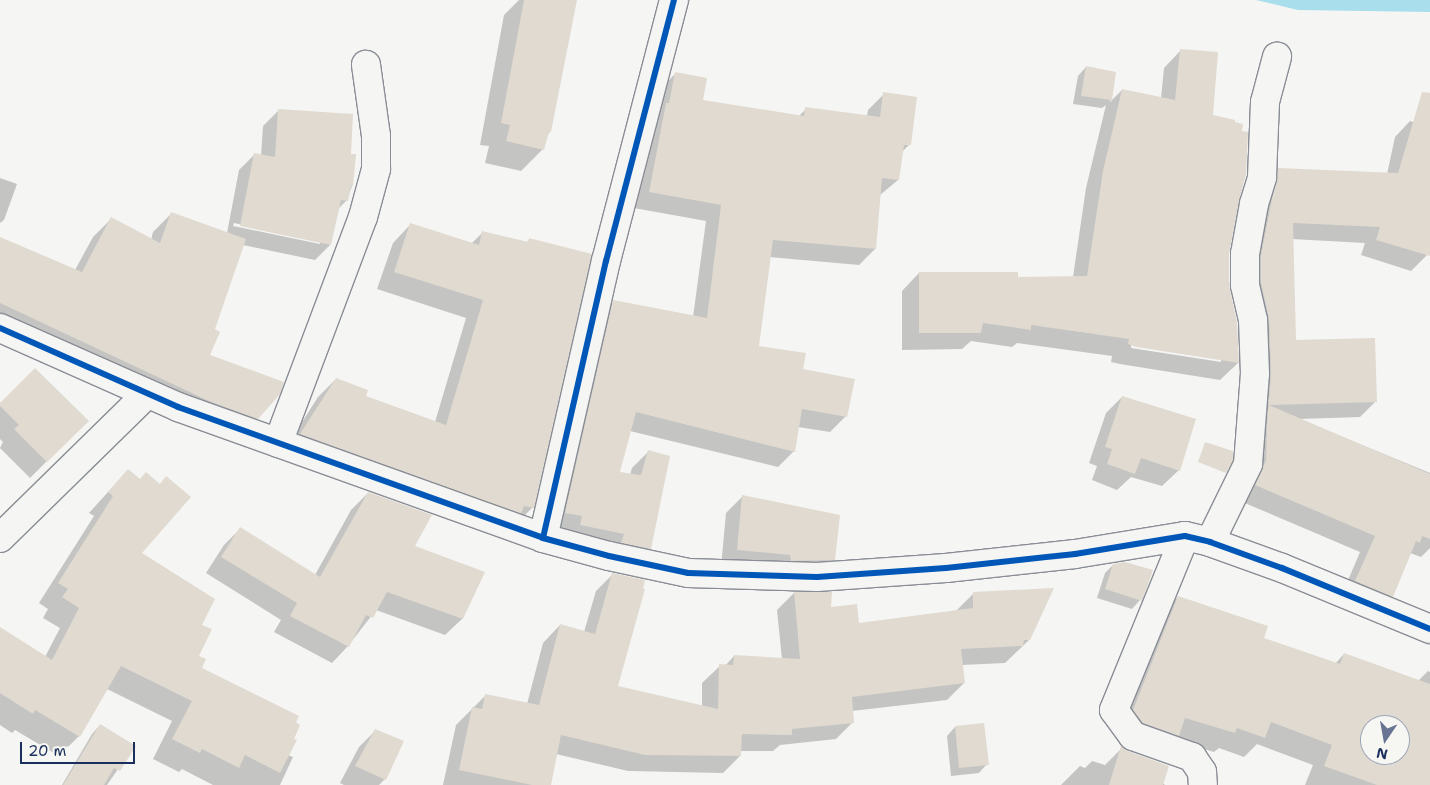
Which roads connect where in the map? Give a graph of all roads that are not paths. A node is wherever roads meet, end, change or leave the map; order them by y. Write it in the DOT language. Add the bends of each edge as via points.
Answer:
graph roads {
  1 [pos="674,0"];
  2 [pos="1278,57"];
  3 [pos="366,65"];
  4 [pos="0,328"];
  5 [pos="147,394"];
  6 [pos="278,443"];
  7 [pos="0,538"];
  8 [pos="543,538"];
  9 [pos="1197,539"];
  10 [pos="1430,629"];
  11 [pos="1203,785"];
  1 -- 8 [label="street" via="606,261"];
  2 -- 9 [label="street" via="1265,102 1262,177 1245,254 1245,285 1253,320 1255,374 1248,464"];
  3 -- 6 [label="street" via="376,136 376,169 363,217"];
  4 -- 5 [label="street"];
  5 -- 6 [label="street"];
  5 -- 7 [label="street"];
  6 -- 8 [label="street"];
  8 -- 9 [label="street" via="688,573 817,577 946,568"];
  9 -- 10 [label="street" via="1282,568"];
  9 -- 11 [label="street" via="1114,710 1133,736 1192,757 1202,772"];
}
